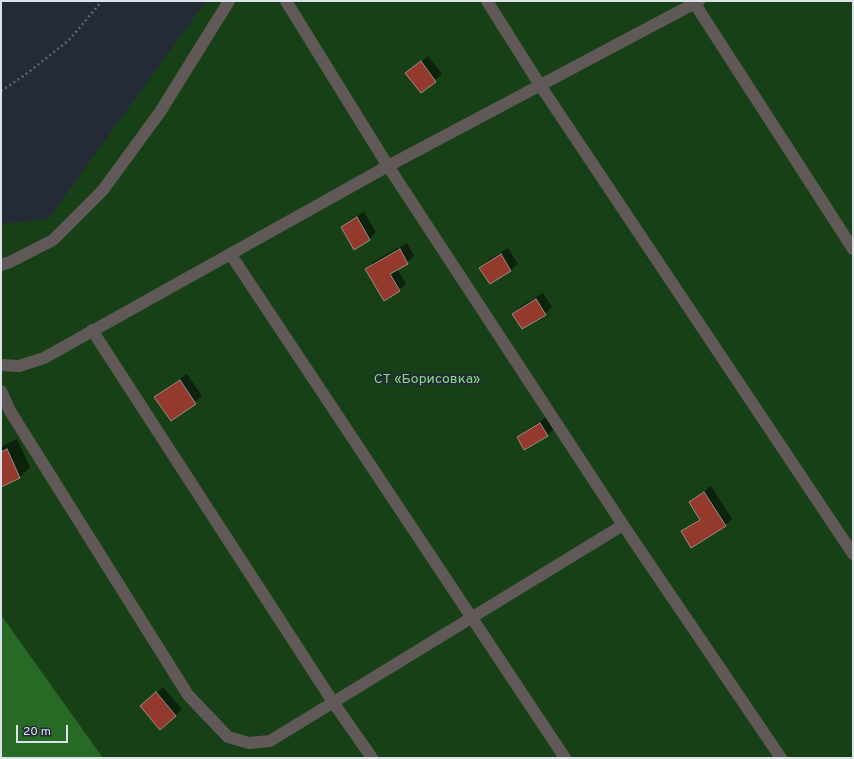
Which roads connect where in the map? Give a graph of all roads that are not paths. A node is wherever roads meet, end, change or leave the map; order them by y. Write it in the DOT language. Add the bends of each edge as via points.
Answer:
graph roads {
  1 [pos="229,1"];
  2 [pos="286,1"];
  3 [pos="487,1"];
  4 [pos="696,2"];
  5 [pos="540,85"];
  6 [pos="388,166"];
  7 [pos="853,249"];
  8 [pos="231,255"];
  9 [pos="1,265"];
  10 [pos="92,330"];
  11 [pos="1,365"];
  12 [pos="1,391"];
  13 [pos="623,525"];
  14 [pos="853,554"];
  15 [pos="471,618"];
  16 [pos="333,702"];
  17 [pos="372,758"];
  18 [pos="565,758"];
  19 [pos="780,758"];
  1 -- 9 [label="street" via="160,112 103,190 53,240"];
  2 -- 6 [label="street"];
  3 -- 5 [label="street"];
  4 -- 5 [label="street"];
  4 -- 7 [label="street"];
  5 -- 6 [label="street"];
  5 -- 14 [label="street"];
  6 -- 8 [label="street"];
  6 -- 13 [label="street"];
  8 -- 10 [label="street"];
  8 -- 15 [label="street"];
  10 -- 11 [label="street" via="44,358 19,366"];
  10 -- 16 [label="street"];
  12 -- 16 [label="street" via="10,411 188,695 228,737 250,743 270,741"];
  13 -- 15 [label="street"];
  13 -- 19 [label="street"];
  15 -- 16 [label="street"];
  15 -- 18 [label="street"];
  16 -- 17 [label="street"];
}
